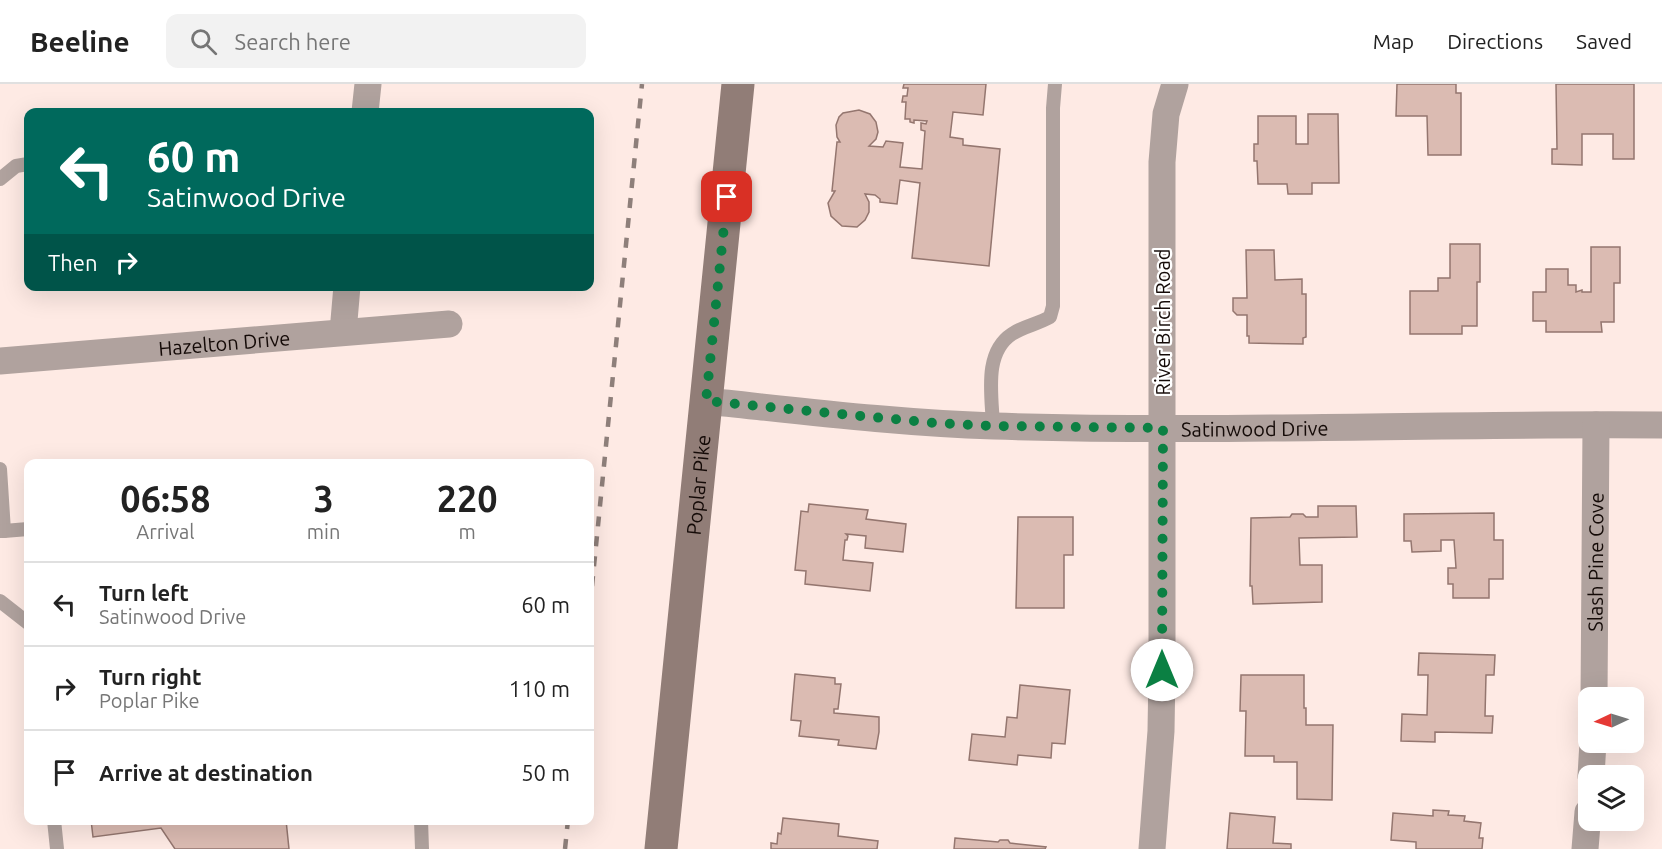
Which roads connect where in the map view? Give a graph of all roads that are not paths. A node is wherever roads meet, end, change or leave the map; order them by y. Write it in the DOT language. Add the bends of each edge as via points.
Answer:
graph roads {
  1 [pos="368,84"];
  2 [pos="738,84"];
  3 [pos="1055,84"];
  4 [pos="1175,84"];
  5 [pos="365,108"];
  6 [pos="24,165"];
  7 [pos="0,179"];
  8 [pos="347,291"];
  9 [pos="449,324"];
  10 [pos="343,333"];
  11 [pos="0,361"];
  12 [pos="706,401"];
  13 [pos="1596,425"];
  14 [pos="1662,425"];
  15 [pos="993,426"];
  16 [pos="1163,428"];
  17 [pos="0,469"];
  18 [pos="24,529"];
  19 [pos="2,531"];
  20 [pos="0,601"];
  21 [pos="24,620"];
  22 [pos="1594,687"];
  23 [pos="55,825"];
  24 [pos="421,825"];
  25 [pos="1586,831"];
  26 [pos="57,849"];
  27 [pos="422,849"];
  28 [pos="661,849"];
  29 [pos="1152,849"];
  30 [pos="1585,849"];
  1 -- 5 [label="street"];
  2 -- 12 [label="main road, Poplar Pike"];
  3 -- 15 [label="lane" via="1053,306 1050,317 1009,336 995,352"];
  4 -- 16 [label="street, River Birch Road" via="1162,136"];
  6 -- 7 [label="lane"];
  8 -- 10 [label="street"];
  9 -- 10 [label="street, Hazelton Drive"];
  10 -- 11 [label="street, Hazelton Drive"];
  12 -- 15 [label="street, Satinwood Drive"];
  12 -- 28 [label="main road, Poplar Pike"];
  13 -- 14 [label="street, Satinwood Drive"];
  13 -- 16 [label="street, Satinwood Drive"];
  13 -- 22 [label="street, Slash Pine Cove"];
  15 -- 16 [label="street, Satinwood Drive"];
  16 -- 29 [label="street, River Birch Road" via="1161,721"];
  17 -- 19 [label="lane"];
  18 -- 19 [label="lane"];
  20 -- 21 [label="lane"];
  23 -- 26 [label="lane"];
  24 -- 27 [label="lane"];
  25 -- 30 [label="street"];
}
